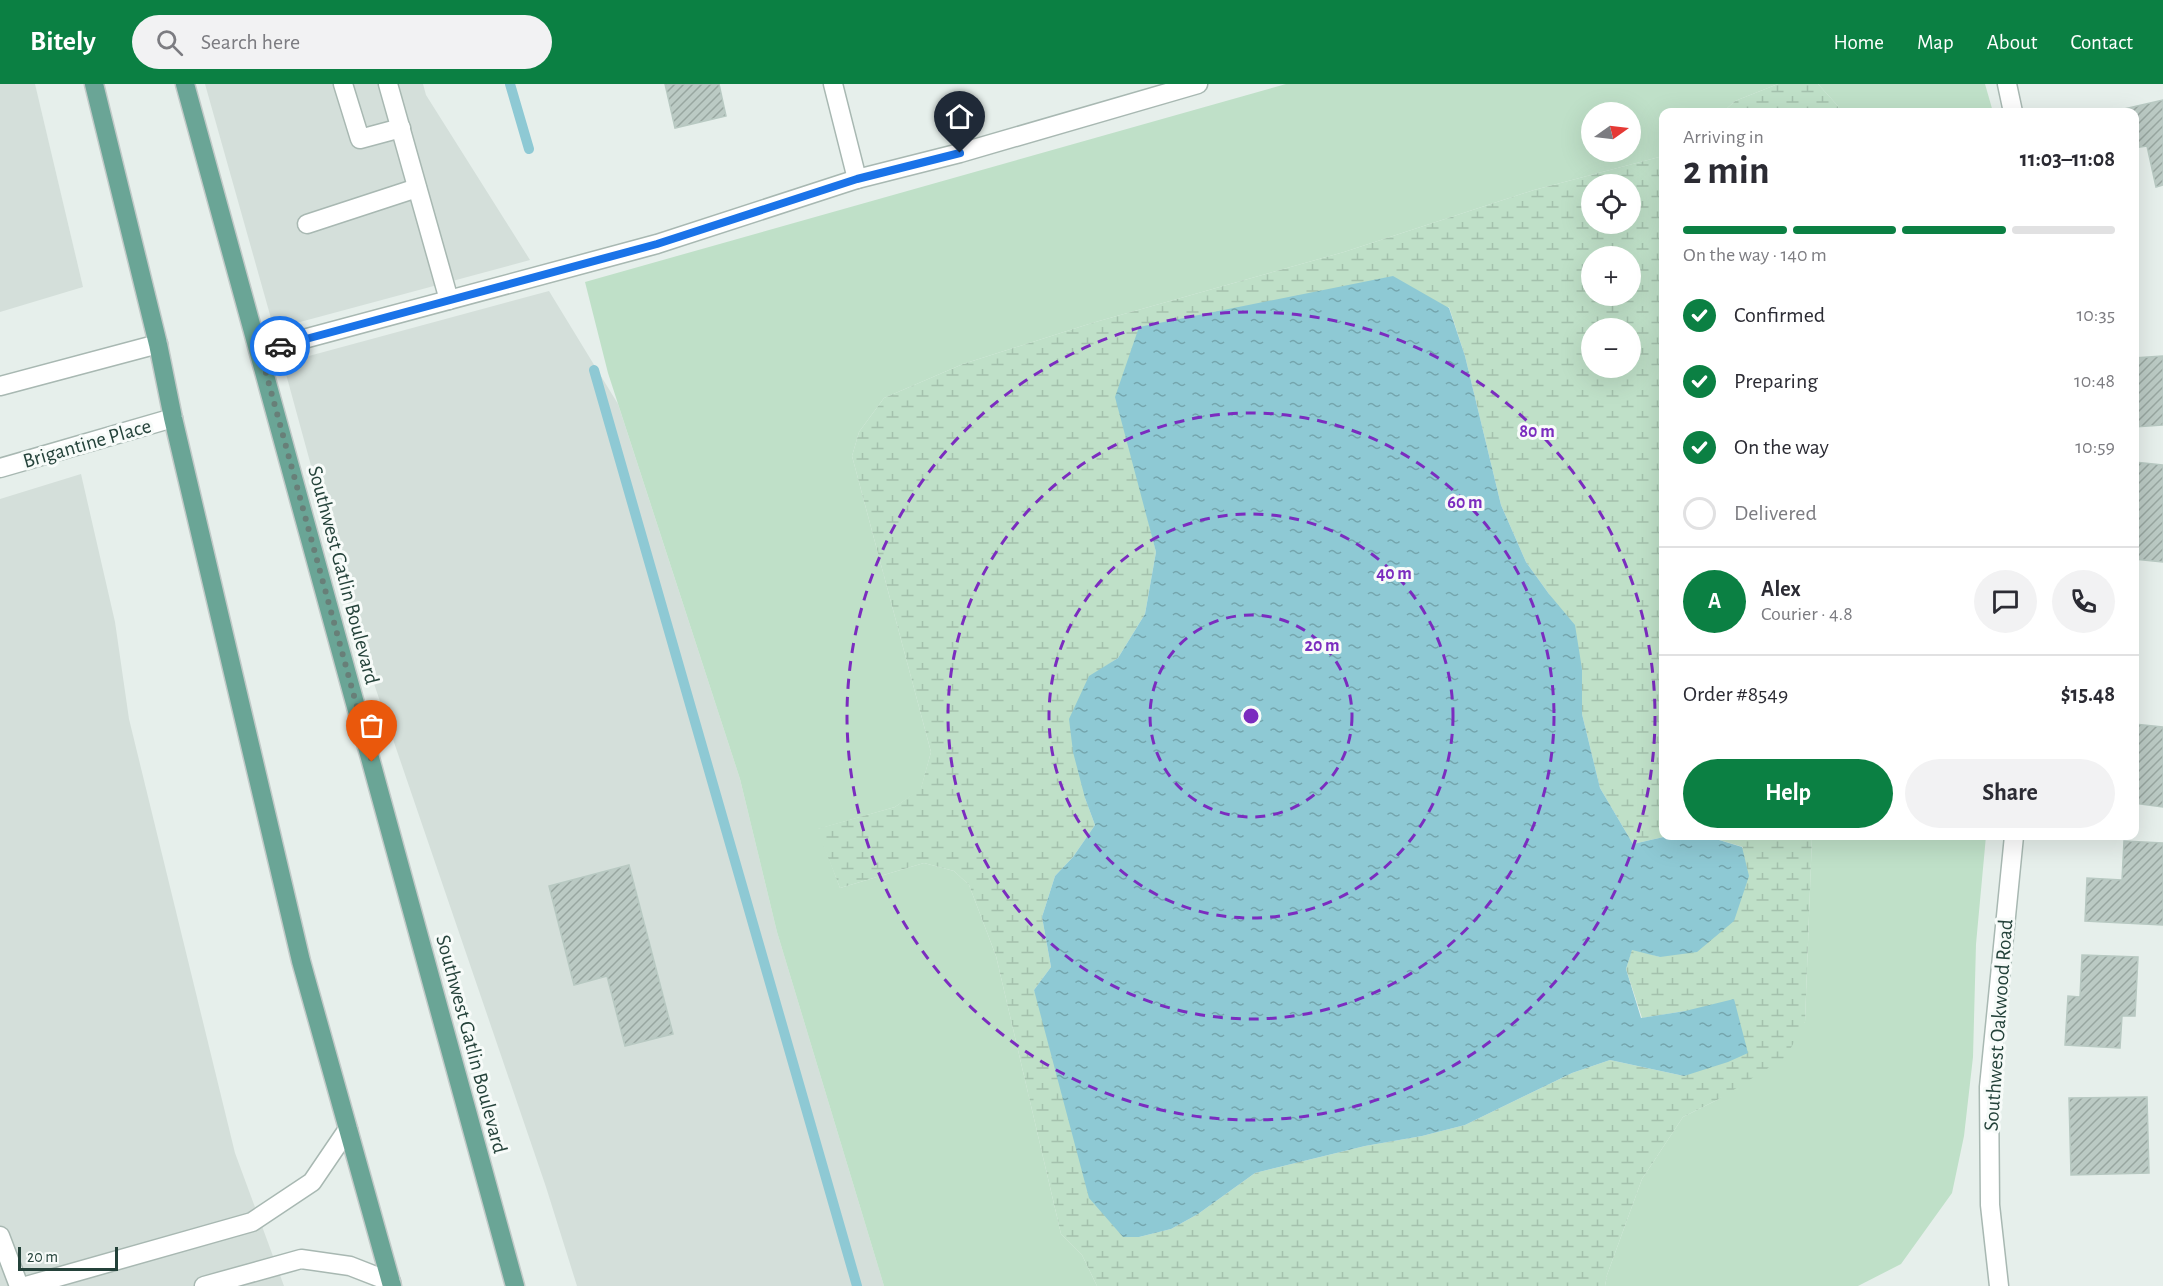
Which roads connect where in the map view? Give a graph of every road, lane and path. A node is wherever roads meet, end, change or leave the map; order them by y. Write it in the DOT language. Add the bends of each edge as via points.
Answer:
graph roads {
  1 [pos="94,84"];
  2 [pos="185,84"];
  3 [pos="343,84"];
  4 [pos="388,84"];
  5 [pos="833,84"];
  6 [pos="1198,84"];
  7 [pos="2007,84"];
  8 [pos="2012,108"];
  9 [pos="401,128"];
  10 [pos="857,179"];
  11 [pos="417,188"];
  12 [pos="307,224"];
  13 [pos="449,300"];
  14 [pos="158,344"];
  15 [pos="260,351"];
  16 [pos="0,386"];
  17 [pos="174,418"];
  18 [pos="0,468"];
  19 [pos="2014,840"];
  20 [pos="348,1129"];
  21 [pos="0,1236"];
  22 [pos="392,1284"];
  23 [pos="19,1286"];
  24 [pos="27,1286"];
  25 [pos="204,1286"];
  26 [pos="515,1286"];
  27 [pos="1999,1286"];
  1 -- 14 [label="main road"];
  2 -- 15 [label="main road, Southwest Gatlin Boulevard"];
  3 -- 9 [label="street" via="360,140"];
  4 -- 9 [label="street"];
  5 -- 10 [label="street"];
  6 -- 10 [label="street"];
  7 -- 8 [label="street"];
  9 -- 11 [label="street"];
  10 -- 13 [label="street" via="657,244"];
  11 -- 12 [label="street"];
  11 -- 13 [label="street"];
  13 -- 15 [label="street"];
  14 -- 16 [label="street"];
  14 -- 17 [label="main road"];
  15 -- 26 [label="main road, Southwest Gatlin Boulevard"];
  17 -- 18 [label="street, Brigantine Place"];
  17 -- 20 [label="main road" via="301,961"];
  19 -- 27 [label="street, Southwest Oakwood Road" via="1989,1087 1990,1205"];
  20 -- 22 [label="main road"];
  20 -- 24 [label="street" via="312,1182 252,1222"];
  21 -- 23 [label="street"];
  22 -- 25 [label="street" via="350,1266 301,1259"];
}
